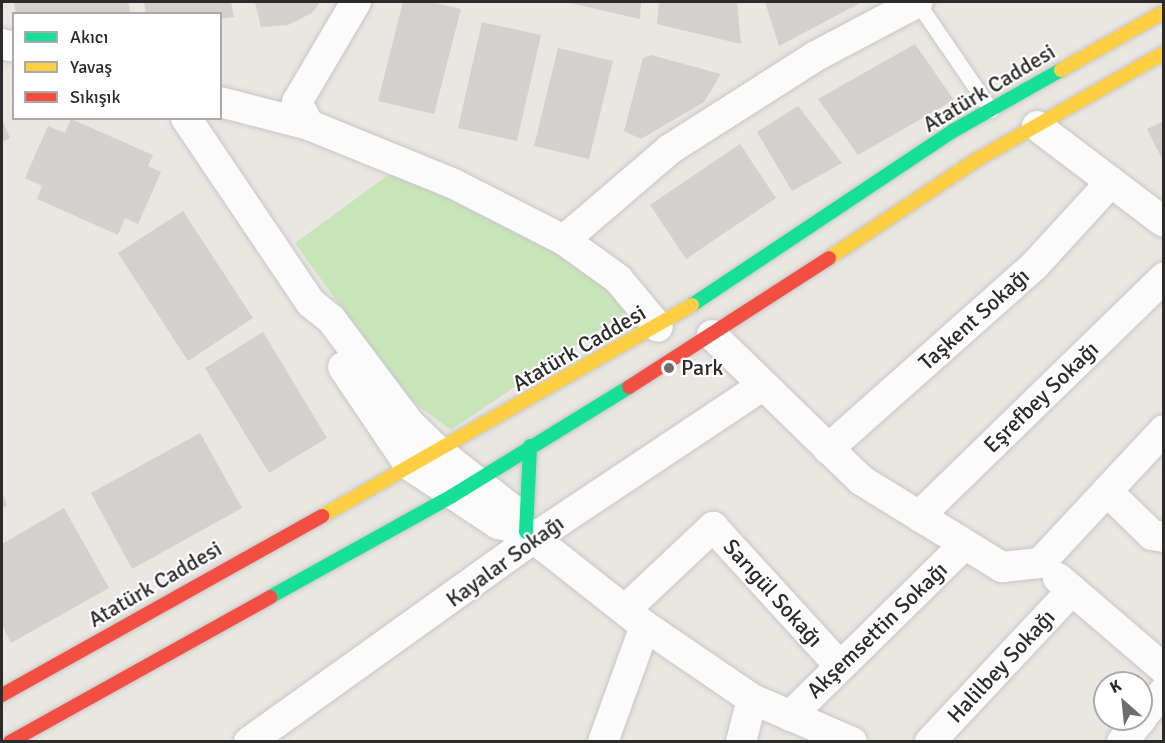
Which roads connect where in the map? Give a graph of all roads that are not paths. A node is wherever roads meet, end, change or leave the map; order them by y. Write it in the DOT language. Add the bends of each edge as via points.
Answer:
graph roads {
  1 [pos="356,2"];
  2 [pos="918,2"];
  3 [pos="1164,12"];
  4 [pos="1164,53"];
  5 [pos="222,103"];
  6 [pos="990,110"];
  7 [pos="187,120"];
  8 [pos="309,125"];
  9 [pos="1037,126"];
  10 [pos="1110,182"];
  11 [pos="1164,222"];
  12 [pos="564,240"];
  13 [pos="1164,278"];
  14 [pos="311,303"];
  15 [pos="658,327"];
  16 [pos="712,335"];
  17 [pos="763,385"];
  18 [pos="1164,430"];
  19 [pos="530,446"];
  20 [pos="828,449"];
  21 [pos="438,451"];
  22 [pos="409,465"];
  23 [pos="463,488"];
  24 [pos="1107,491"];
  25 [pos="919,516"];
  26 [pos="527,533"];
  27 [pos="1164,537"];
  28 [pos="965,544"];
  29 [pos="1040,562"];
  30 [pos="1072,590"];
  31 [pos="636,618"];
  32 [pos="840,666"];
  33 [pos="1164,669"];
  34 [pos="1164,692"];
  35 [pos="2,695"];
  36 [pos="752,699"];
  37 [pos="1153,705"];
  38 [pos="798,726"];
  39 [pos="261,740"];
  40 [pos="10,741"];
  41 [pos="603,741"];
  42 [pos="741,741"];
  43 [pos="852,741"];
  44 [pos="930,741"];
  1 -- 8 [label="street" via="297,102"];
  2 -- 6 [label="lane"];
  2 -- 12 [label="street" via="816,56 670,148"];
  3 -- 6 [label="main road, Atatürk Caddesi"];
  4 -- 9 [label="main road"];
  5 -- 8 [label="street"];
  6 -- 15 [label="main road, Atatürk Caddesi"];
  7 -- 14 [label="street"];
  8 -- 12 [label="street" via="454,184"];
  9 -- 10 [label="street"];
  9 -- 16 [label="main road" via="978,159"];
  10 -- 11 [label="street"];
  10 -- 20 [label="street, Taşkent Sokağı" via="1034,266"];
  12 -- 15 [label="street" via="618,279"];
  13 -- 25 [label="street, Eşrefbey Sokağı"];
  14 -- 21 [label="street" via="331,319 409,423"];
  14 -- 22 [label="street" via="316,327"];
  15 -- 21 [label="main road, Atatürk Caddesi"];
  16 -- 17 [label="street, Akşemsettin Sokağı"];
  16 -- 19 [label="main road"];
  17 -- 20 [label="street, Akşemsettin Sokağı"];
  17 -- 26 [label="street, Kayalar Sokağı"];
  18 -- 24 [label="street"];
  19 -- 23 [label="main road"];
  19 -- 26 [label="main road"];
  20 -- 25 [label="street, Akşemsettin Sokağı" via="861,480"];
  21 -- 22 [label="main road, Atatürk Caddesi"];
  21 -- 23 [label="street"];
  22 -- 23 [label="street"];
  22 -- 35 [label="main road, Atatürk Caddesi"];
  23 -- 26 [label="street" via="498,524"];
  23 -- 40 [label="main road"];
  24 -- 27 [label="street" via="1152,535"];
  24 -- 29 [label="street"];
  25 -- 28 [label="street, Akşemsettin Sokağı"];
  26 -- 31 [label="street"];
  26 -- 39 [label="street, Kayalar Sokağı"];
  28 -- 29 [label="street, Akşemsettin Sokağı" via="1002,567"];
  28 -- 32 [label="street, Akşemsettin Sokağı"];
  29 -- 30 [label="street"];
  30 -- 33 [label="street"];
  30 -- 44 [label="street, Halilbey Sokağı"];
  31 -- 32 [label="street, Sarıgül Sokağı" via="713,527"];
  31 -- 36 [label="street"];
  31 -- 41 [label="street"];
  32 -- 38 [label="street, Akşemsettin Sokağı"];
  34 -- 37 [label="street"];
  36 -- 38 [label="street"];
  36 -- 42 [label="street"];
  38 -- 43 [label="street"];
}
